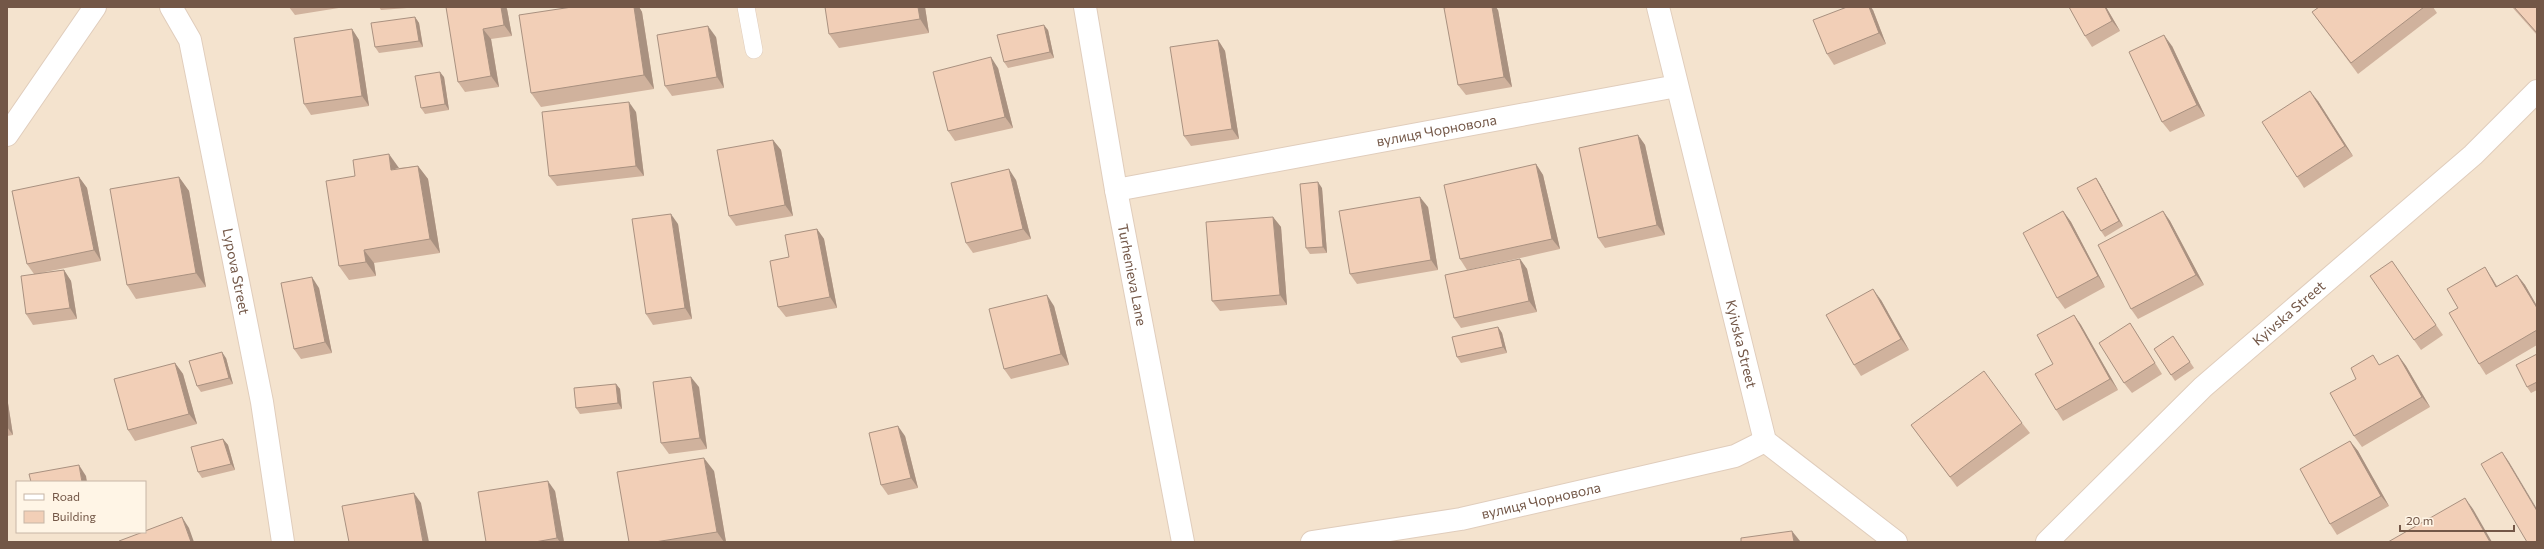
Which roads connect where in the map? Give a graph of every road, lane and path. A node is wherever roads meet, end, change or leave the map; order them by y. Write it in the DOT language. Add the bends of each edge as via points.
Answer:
graph roads {
  1 [pos="95,7"];
  2 [pos="171,7"];
  3 [pos="746,7"];
  4 [pos="1085,7"];
  5 [pos="1658,7"];
  6 [pos="754,50"];
  7 [pos="1677,86"];
  8 [pos="2537,91"];
  9 [pos="7,135"];
  10 [pos="1116,190"];
  11 [pos="1765,441"];
  12 [pos="283,542"];
  13 [pos="1183,542"];
  14 [pos="1312,542"];
  15 [pos="1896,542"];
  16 [pos="2047,542"];
  1 -- 9 [label="street"];
  2 -- 12 [label="street, Lypova Street" via="190,40 262,402"];
  3 -- 6 [label="lane"];
  4 -- 10 [label="street, Turhenieva Lane"];
  5 -- 7 [label="street"];
  7 -- 10 [label="street, вулиця Чорновола"];
  7 -- 11 [label="street, Kyivska Street"];
  8 -- 16 [label="street, Kyivska Street" via="2473,155 2203,387"];
  10 -- 13 [label="street, Turhenieva Lane"];
  11 -- 14 [label="street, вулиця Чорновола" via="1735,456 1461,519"];
  11 -- 15 [label="street"];
}
